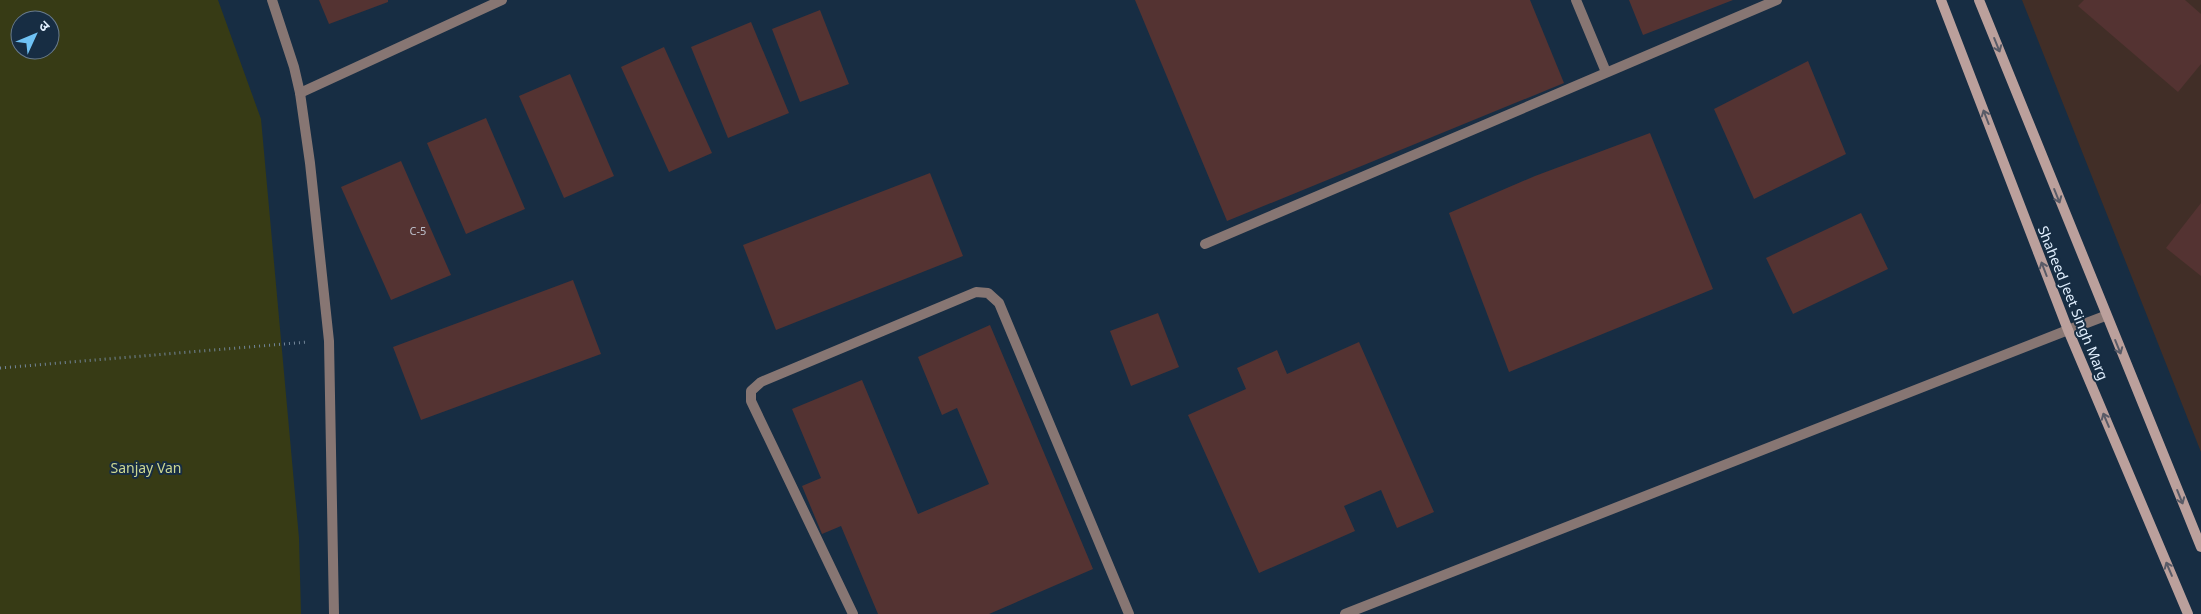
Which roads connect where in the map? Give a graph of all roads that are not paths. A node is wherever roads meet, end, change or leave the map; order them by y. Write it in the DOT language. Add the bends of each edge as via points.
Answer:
graph roads {
  1 [pos="272,0"];
  2 [pos="502,0"];
  3 [pos="1576,0"];
  4 [pos="1777,0"];
  5 [pos="1941,0"];
  6 [pos="1979,0"];
  7 [pos="1606,72"];
  8 [pos="300,93"];
  9 [pos="1205,244"];
  10 [pos="2105,316"];
  11 [pos="2068,330"];
  12 [pos="2201,547"];
  13 [pos="334,614"];
  14 [pos="853,614"];
  15 [pos="1130,614"];
  16 [pos="1344,614"];
  17 [pos="2188,614"];
  1 -- 8 [label="street"];
  2 -- 8 [label="street"];
  3 -- 7 [label="street"];
  4 -- 7 [label="street"];
  11 -- 5 [label="main road, Shaheed Jeet Singh Marg, one-way"];
  6 -- 10 [label="main road, Shaheed Jeet Singh Marg, one-way"];
  7 -- 9 [label="street"];
  8 -- 13 [label="street" via="329,341"];
  10 -- 11 [label="street"];
  10 -- 12 [label="main road, Shaheed Jeet Singh Marg, one-way"];
  11 -- 16 [label="street"];
  17 -- 11 [label="main road, Shaheed Jeet Singh Marg, one-way"];
  14 -- 15 [label="street" via="751,400 751,391 761,382 976,292 988,293 999,303"];
}
